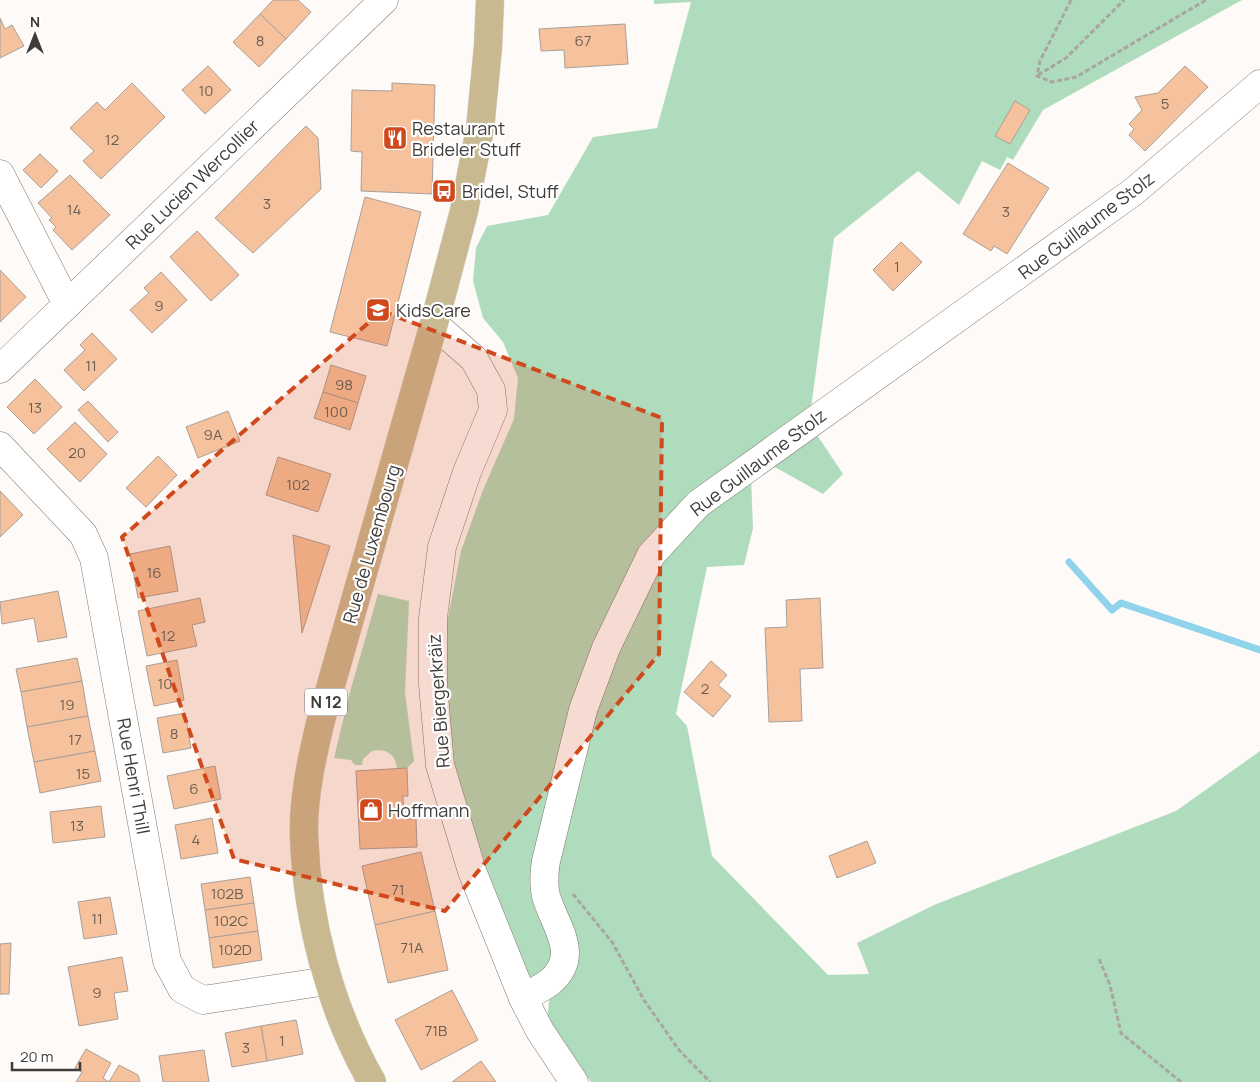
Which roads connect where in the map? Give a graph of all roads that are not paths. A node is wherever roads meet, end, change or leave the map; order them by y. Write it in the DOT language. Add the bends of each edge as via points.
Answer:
graph roads {
  1 [pos="384,0"];
  2 [pos="490,0"];
  3 [pos="1260,84"];
  4 [pos="0,174"];
  5 [pos="67,304"];
  6 [pos="434,324"];
  7 [pos="0,369"];
  8 [pos="0,446"];
  9 [pos="326,981"];
  10 [pos="523,998"];
  11 [pos="369,1081"];
  12 [pos="574,1082"];
  1 -- 5 [label="street, Rue Lucien Wercollier"];
  2 -- 6 [label="main road, Rue de Luxembourg / N 12" via="480,130 464,211"];
  3 -- 10 [label="street, Rue Guillaume Stolz" via="1133,192 698,504 651,555 606,648 583,710 546,861 543,878 546,897 562,932 566,949 563,964 551,982"];
  4 -- 5 [label="street"];
  5 -- 7 [label="street, Rue Lucien Wercollier"];
  6 -- 9 [label="main road, Rue de Luxembourg / N 12" via="310,765 304,835 312,909"];
  6 -- 10 [label="street, Rue Biergerkräiz" via="474,360 491,390 493,410 466,472 442,547 432,618 433,684 440,766 472,871"];
  8 -- 9 [label="street, Rue Henri Thill" via="83,534 94,558 167,961 182,989 203,1000"];
  9 -- 11 [label="main road, Rue de Luxembourg / N 12"];
  10 -- 12 [label="street, Rue Biergerkräiz" via="540,1031"];
}
